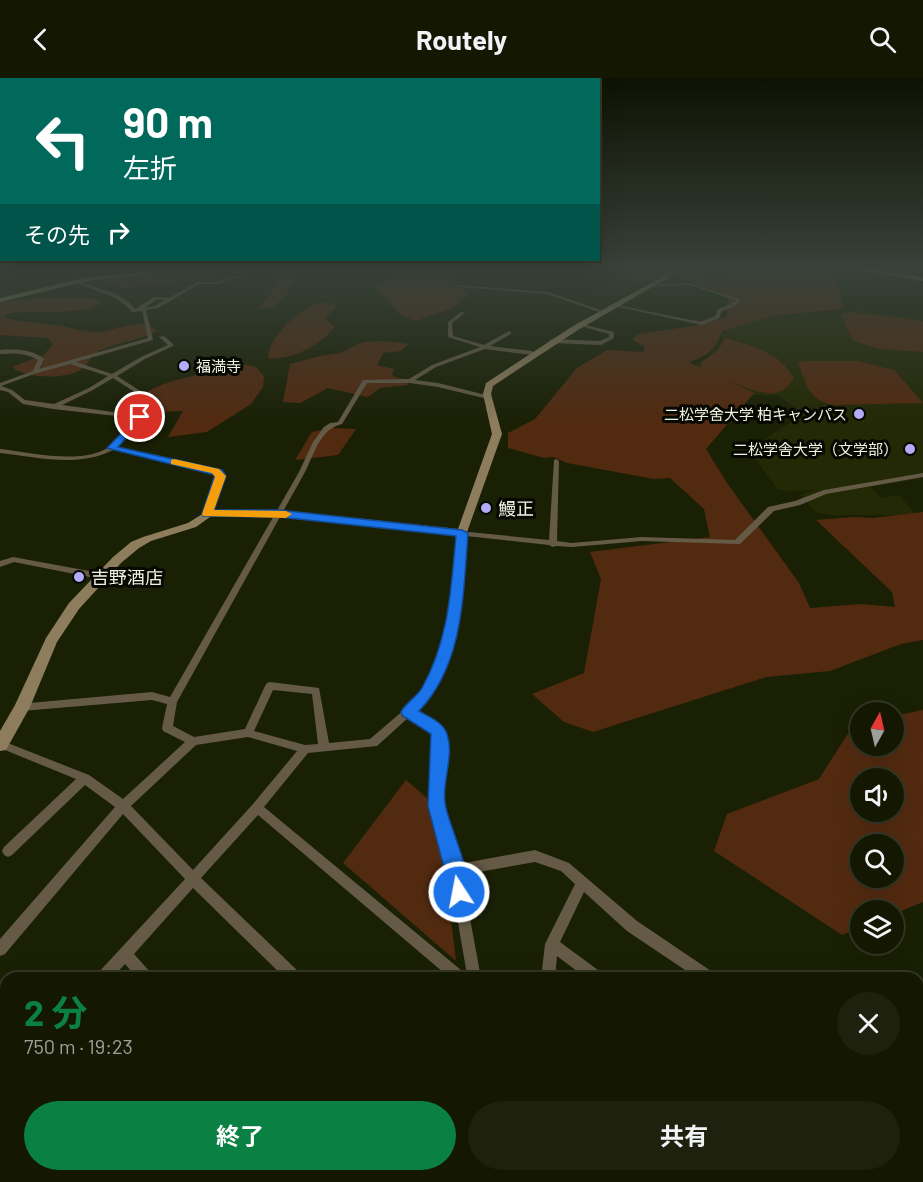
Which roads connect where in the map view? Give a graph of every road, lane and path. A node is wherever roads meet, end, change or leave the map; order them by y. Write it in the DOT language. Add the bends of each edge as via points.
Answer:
graph roads {
  1 [pos="145,321"];
  2 [pos="452,321"];
  3 [pos="585,321"];
  4 [pos="686,321"];
  5 [pos="709,321"];
  6 [pos="579,324"];
  7 [pos="509,333"];
  8 [pos="162,337"];
  9 [pos="552,341"];
  10 [pos="485,347"];
  11 [pos="0,352"];
  12 [pos="532,353"];
  13 [pos="71,362"];
  14 [pos="35,372"];
  15 [pos="113,376"];
  16 [pos="410,381"];
  17 [pos="0,386"];
  18 [pos="488,397"];
  19 [pos="146,398"];
  20 [pos="53,407"];
  21 [pos="112,448"];
  22 [pos="2,453"];
  23 [pos="556,461"];
  24 [pos="923,475"];
  25 [pos="279,513"];
  26 [pos="207,514"];
  27 [pos="462,533"];
  28 [pos="553,544"];
  29 [pos="0,564"];
  30 [pos="100,576"];
  31 [pos="172,702"];
  32 [pos="22,707"];
  33 [pos="409,712"];
  34 [pos="248,733"];
  35 [pos="2,738"];
  36 [pos="193,741"];
  37 [pos="324,748"];
  38 [pos="305,749"];
  39 [pos="85,778"];
  40 [pos="123,806"];
  41 [pos="258,808"];
  42 [pos="8,851"];
  43 [pos="456,870"];
  44 [pos="193,879"];
  45 [pos="581,884"];
  46 [pos="552,944"];
  47 [pos="0,949"];
  48 [pos="125,954"];
  49 [pos="109,972"];
  50 [pos="142,972"];
  51 [pos="289,972"];
  52 [pos="454,972"];
  53 [pos="473,972"];
  54 [pos="549,972"];
  55 [pos="589,972"];
  56 [pos="700,972"];
  1 -- 13 [label="street" via="152,339"];
  2 -- 10 [label="street" via="451,337"];
  3 -- 6 [label="street"];
  4 -- 5 [label="street" via="702,324"];
  6 -- 9 [label="street"];
  6 -- 9 [label="street" via="612,333 611,338 601,343"];
  7 -- 10 [label="street"];
  8 -- 15 [label="street" via="171,345"];
  9 -- 12 [label="street"];
  10 -- 12 [label="street"];
  10 -- 16 [label="street" via="434,366"];
  11 -- 14 [label="street" via="34,354 41,359"];
  12 -- 18 [label="street" via="489,385"];
  13 -- 14 [label="street"];
  13 -- 15 [label="street"];
  14 -- 17 [label="street"];
  15 -- 19 [label="street"];
  15 -- 20 [label="street"];
  16 -- 18 [label="street"];
  16 -- 25 [label="street" via="365,381 340,423 332,423 318,437"];
  17 -- 20 [label="street" via="23,402"];
  18 -- 27 [label="street" via="497,434"];
  20 -- 21 [label="street" via="140,417"];
  21 -- 22 [label="street" via="79,458"];
  21 -- 26 [label="street" via="219,473"];
  23 -- 28 [label="street"];
  24 -- 28 [label="street" via="825,492 771,509 737,542 642,539 572,546"];
  25 -- 26 [label="street"];
  25 -- 27 [label="street"];
  25 -- 31 [label="street"];
  26 -- 30 [label="street" via="192,525 135,545"];
  27 -- 28 [label="street"];
  27 -- 33 [label="street" via="449,644 427,693"];
  29 -- 30 [label="street" via="13,559"];
  30 -- 32 [label="street" via="51,641"];
  31 -- 32 [label="street" via="152,696"];
  31 -- 36 [label="street" via="167,728"];
  32 -- 35 [label="street"];
  33 -- 37 [label="street" via="374,743"];
  33 -- 43 [label="street" via="438,731 436,806"];
  34 -- 36 [label="street"];
  34 -- 37 [label="street" via="270,686 316,691"];
  34 -- 38 [label="street"];
  35 -- 39 [label="street"];
  36 -- 40 [label="street"];
  37 -- 38 [label="street"];
  38 -- 41 [label="street"];
  39 -- 40 [label="street"];
  39 -- 42 [label="street"];
  40 -- 44 [label="street"];
  40 -- 47 [label="street"];
  41 -- 44 [label="street"];
  41 -- 52 [label="street"];
  43 -- 45 [label="street" via="535,856 565,867"];
  43 -- 53 [label="street"];
  44 -- 48 [label="street"];
  44 -- 51 [label="street"];
  45 -- 46 [label="street"];
  45 -- 56 [label="street" via="632,926"];
  46 -- 54 [label="street"];
  46 -- 55 [label="street"];
  48 -- 49 [label="street"];
  48 -- 50 [label="street"];
}
